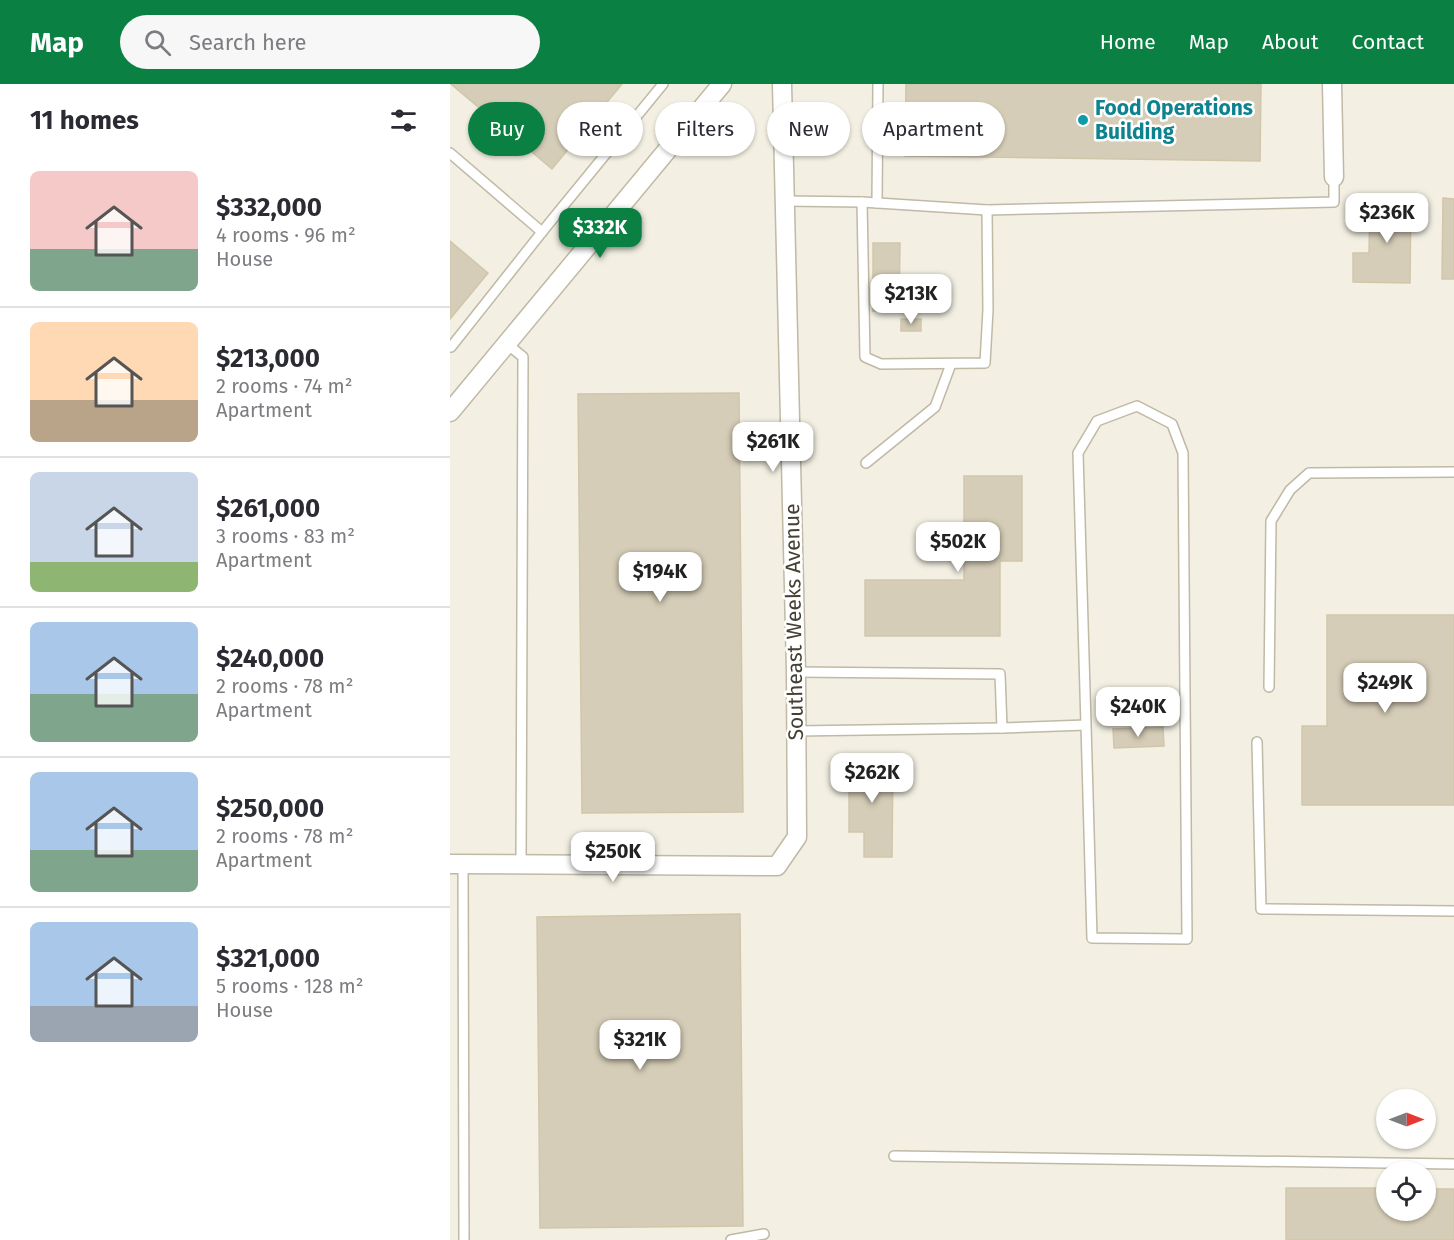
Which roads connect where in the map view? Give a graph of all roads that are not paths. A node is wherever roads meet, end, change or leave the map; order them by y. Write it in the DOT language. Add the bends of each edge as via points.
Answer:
graph roads {
  1 [pos="663,84"];
  2 [pos="722,84"];
  3 [pos="782,84"];
  4 [pos="878,84"];
  5 [pos="1332,84"];
  6 [pos="450,153"];
  7 [pos="1334,177"];
  8 [pos="785,201"];
  9 [pos="862,202"];
  10 [pos="877,203"];
  11 [pos="987,210"];
  12 [pos="542,232"];
  13 [pos="506,343"];
  14 [pos="452,347"];
  15 [pos="951,364"];
  16 [pos="450,412"];
  17 [pos="866,463"];
  18 [pos="1454,472"];
  19 [pos="796,672"];
  20 [pos="1269,687"];
  21 [pos="1086,725"];
  22 [pos="1002,728"];
  23 [pos="796,731"];
  24 [pos="1257,742"];
  25 [pos="457,864"];
  26 [pos="521,864"];
  27 [pos="1454,911"];
  28 [pos="894,1156"];
  29 [pos="1454,1164"];
  30 [pos="764,1234"];
  31 [pos="464,1240"];
  32 [pos="731,1240"];
  1 -- 12 [label="lane"];
  2 -- 13 [label="street"];
  3 -- 8 [label="street, Southeast Weeks Avenue"];
  4 -- 10 [label="lane"];
  5 -- 7 [label="street"];
  6 -- 12 [label="lane"];
  7 -- 11 [label="lane" via="1334,202"];
  8 -- 9 [label="lane"];
  8 -- 19 [label="street, Southeast Weeks Avenue"];
  9 -- 10 [label="lane"];
  9 -- 15 [label="lane" via="865,357 881,364"];
  10 -- 11 [label="lane"];
  11 -- 15 [label="lane" via="985,363"];
  12 -- 14 [label="lane"];
  13 -- 16 [label="street"];
  13 -- 26 [label="lane" via="523,357"];
  15 -- 17 [label="lane" via="935,407"];
  18 -- 20 [label="lane" via="1309,473 1290,490 1271,520"];
  19 -- 22 [label="lane" via="1000,674"];
  19 -- 23 [label="street, Southeast Weeks Avenue"];
  21 -- 21 [label="lane" via="1078,453 1097,422 1137,406 1172,424 1183,453 1187,939 1092,938"];
  21 -- 22 [label="lane"];
  22 -- 23 [label="lane"];
  23 -- 26 [label="street, Southeast Weeks Avenue" via="797,837 777,866"];
  24 -- 27 [label="lane" via="1261,909"];
  25 -- 26 [label="street"];
  25 -- 31 [label="lane"];
  28 -- 29 [label="lane"];
  30 -- 32 [label="lane"];
}
